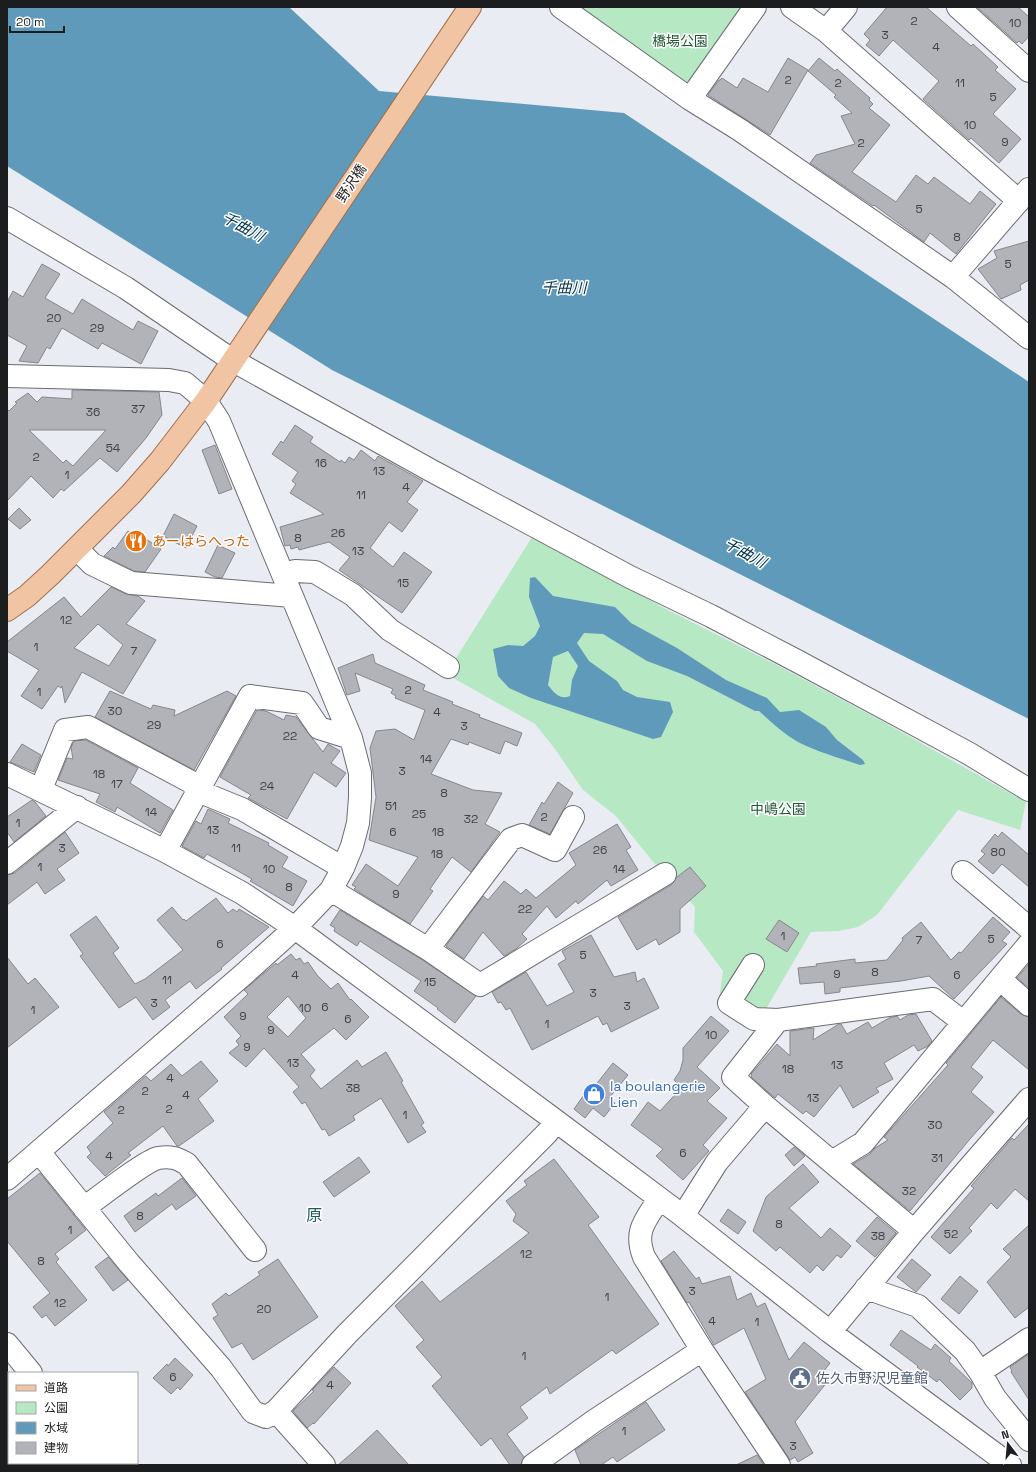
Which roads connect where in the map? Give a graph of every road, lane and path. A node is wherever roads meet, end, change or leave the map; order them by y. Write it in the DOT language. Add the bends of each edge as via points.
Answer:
graph roads {
  1 [pos="470,7"];
  2 [pos="561,7"];
  3 [pos="755,7"];
  4 [pos="792,7"];
  5 [pos="846,7"];
  6 [pos="958,7"];
  7 [pos="826,31"];
  8 [pos="1029,70"];
  9 [pos="690,99"];
  10 [pos="1024,195"];
  11 [pos="7,218"];
  12 [pos="953,277"];
  13 [pos="1029,338"];
  14 [pos="232,360"];
  15 [pos="7,376"];
  16 [pos="206,401"];
  17 [pos="76,549"];
  18 [pos="283,575"];
  19 [pos="292,596"];
  20 [pos="7,610"];
  21 [pos="448,667"];
  22 [pos="350,738"];
  23 [pos="7,774"];
  24 [pos="41,789"];
  25 [pos="1029,790"];
  26 [pos="198,791"];
  27 [pos="77,807"];
  28 [pos="573,817"];
  29 [pos="165,851"];
  30 [pos="7,863"];
  31 [pos="344,868"];
  32 [pos="963,872"];
  33 [pos="666,874"];
  34 [pos="331,890"];
  35 [pos="295,928"];
  36 [pos="1029,928"];
  37 [pos="1029,944"];
  38 [pos="428,949"];
  39 [pos="753,965"];
  40 [pos="1000,980"];
  41 [pos="1029,1005"];
  42 [pos="778,1020"];
  43 [pos="963,1022"];
  44 [pos="1029,1099"];
  45 [pos="765,1106"];
  46 [pos="556,1121"];
  47 [pos="39,1152"];
  48 [pos="832,1162"];
  49 [pos="7,1179"];
  50 [pos="659,1199"];
  51 [pos="84,1208"];
  52 [pos="683,1216"];
  53 [pos="914,1231"];
  54 [pos="255,1250"];
  55 [pos="866,1288"];
  56 [pos="830,1332"];
  57 [pos="1029,1339"];
  58 [pos="7,1344"];
  59 [pos="702,1350"];
  60 [pos="30,1372"];
  61 [pos="980,1372"];
  62 [pos="276,1411"];
  63 [pos="1029,1440"];
  64 [pos="324,1465"];
  65 [pos="533,1465"];
  66 [pos="779,1465"];
  67 [pos="1010,1465"];
  1 -- 14 [label="main road, 野沢橋"];
  2 -- 9 [label="street"];
  3 -- 9 [label="street"];
  4 -- 7 [label="street"];
  5 -- 7 [label="street"];
  6 -- 8 [label="street"];
  7 -- 10 [label="street"];
  9 -- 12 [label="street" via="740,130"];
  10 -- 12 [label="street"];
  11 -- 14 [label="street" via="126,288"];
  12 -- 13 [label="street"];
  14 -- 16 [label="main road, 野沢橋"];
  14 -- 25 [label="street" via="589,555 797,661 968,753"];
  15 -- 16 [label="street" via="169,380 185,383"];
  16 -- 17 [label="main road, 野沢橋" via="160,461"];
  16 -- 18 [label="street" via="219,421"];
  17 -- 19 [label="street" via="92,564 131,583"];
  17 -- 20 [label="main road, 野沢橋" via="38,586"];
  18 -- 19 [label="street"];
  18 -- 21 [label="street" via="295,571 315,572 353,595 390,630"];
  19 -- 22 [label="street"];
  22 -- 26 [label="street" via="319,728 302,703 250,696"];
  22 -- 31 [label="street" via="360,773 360,798 358,823"];
  23 -- 24 [label="street"];
  24 -- 26 [label="street" via="65,730 88,727 191,782"];
  24 -- 27 [label="street"];
  26 -- 29 [label="street"];
  26 -- 31 [label="street" via="242,809"];
  27 -- 29 [label="street"];
  27 -- 30 [label="street"];
  28 -- 38 [label="street" via="555,850 522,835 511,839"];
  29 -- 35 [label="street" via="242,893"];
  31 -- 34 [label="street"];
  32 -- 36 [label="street"];
  33 -- 38 [label="street" via="480,985"];
  34 -- 35 [label="street"];
  34 -- 38 [label="street"];
  35 -- 46 [label="street"];
  35 -- 47 [label="street"];
  37 -- 40 [label="street"];
  39 -- 42 [label="street" via="729,1003 754,1019"];
  40 -- 41 [label="street"];
  40 -- 43 [label="street"];
  42 -- 43 [label="street" via="933,999"];
  42 -- 45 [label="street" via="733,1077"];
  43 -- 48 [label="street" via="863,1143"];
  44 -- 53 [label="street"];
  45 -- 48 [label="street"];
  45 -- 52 [label="street" via="717,1162"];
  46 -- 50 [label="street"];
  46 -- 62 [label="street" via="346,1335"];
  47 -- 49 [label="street"];
  47 -- 51 [label="street"];
  48 -- 53 [label="street"];
  50 -- 52 [label="street"];
  50 -- 59 [label="street" via="639,1234 640,1246 644,1257"];
  51 -- 54 [label="street" via="157,1158 176,1157 187,1164"];
  51 -- 62 [label="street" via="221,1368 253,1412 266,1417"];
  52 -- 56 [label="street"];
  53 -- 55 [label="street"];
  55 -- 56 [label="street"];
  55 -- 61 [label="street" via="918,1306 965,1351"];
  56 -- 67 [label="street"];
  57 -- 61 [label="street"];
  58 -- 60 [label="street"];
  59 -- 65 [label="street" via="594,1421"];
  59 -- 66 [label="street"];
  61 -- 63 [label="street" via="995,1398"];
  62 -- 64 [label="street"];
}
